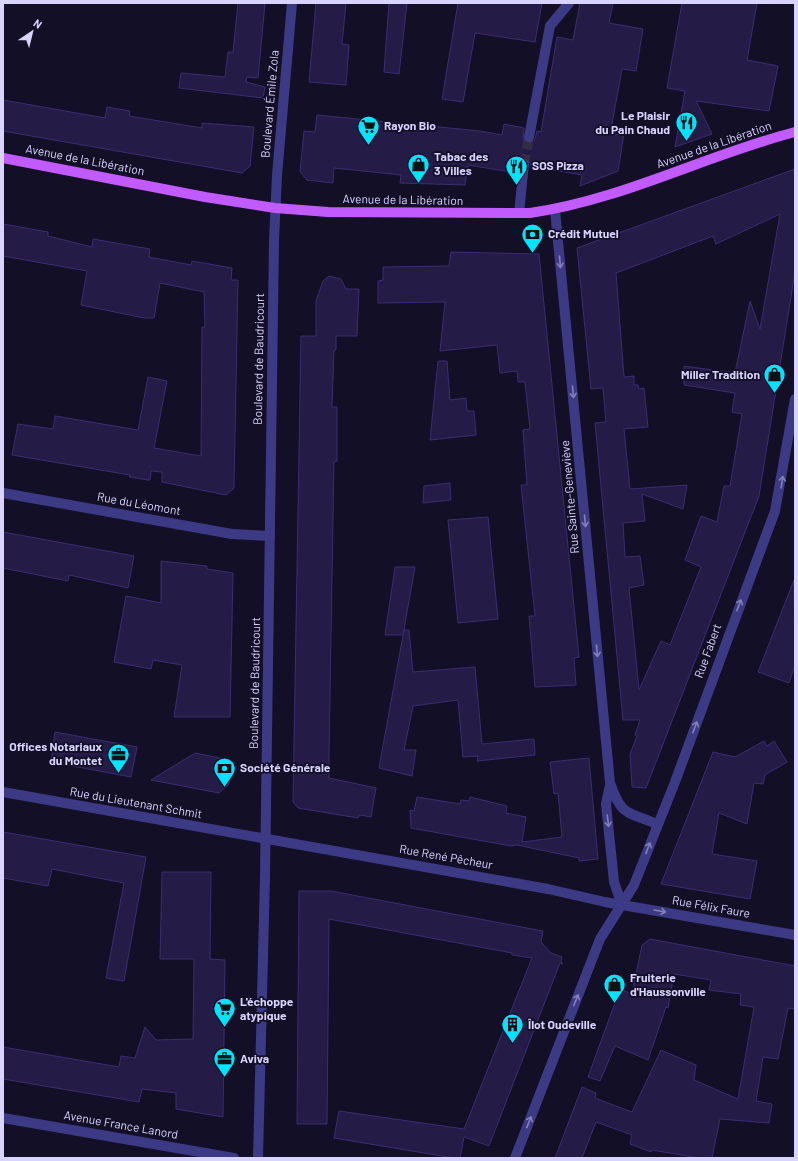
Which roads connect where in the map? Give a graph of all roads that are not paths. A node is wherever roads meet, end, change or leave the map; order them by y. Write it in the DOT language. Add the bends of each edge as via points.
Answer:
graph roads {
  1 [pos="292,3"];
  2 [pos="569,3"];
  3 [pos="795,132"];
  4 [pos="529,137"];
  5 [pos="3,158"];
  6 [pos="524,164"];
  7 [pos="275,208"];
  8 [pos="555,210"];
  9 [pos="519,213"];
  10 [pos="795,399"];
  11 [pos="3,493"];
  12 [pos="270,536"];
  13 [pos="610,783"];
  14 [pos="3,792"];
  15 [pos="657,824"];
  16 [pos="265,839"];
  17 [pos="622,905"];
  18 [pos="795,935"];
  19 [pos="3,1118"];
  20 [pos="234,1158"];
  21 [pos="258,1158"];
  22 [pos="515,1158"];
  1 -- 7 [label="street, Boulevard Émile Zola"];
  2 -- 4 [label="street" via="550,26"];
  3 -- 8 [label="main road, Avenue de la Libération" via="754,143 597,199"];
  5 -- 7 [label="main road, Avenue de la Libération"];
  6 -- 9 [label="street"];
  7 -- 9 [label="main road, Avenue de la Libération" via="328,212"];
  7 -- 12 [label="street, Boulevard de Baudricourt"];
  8 -- 9 [label="main road, Avenue de la Libération"];
  8 -- 13 [label="street, Rue Sainte-Geneviève, one-way"];
  15 -- 10 [label="street, Rue Fabert, one-way" via="776,511"];
  11 -- 12 [label="street, Rue du Léomont" via="232,534"];
  12 -- 16 [label="street, Boulevard de Baudricourt"];
  13 -- 15 [label="street, Rue Sainte-Geneviève" via="617,803 622,809"];
  13 -- 17 [label="street, Rue Sainte-Geneviève, one-way" via="606,804 614,882"];
  14 -- 16 [label="street, Rue du Lieutenant Schmit"];
  17 -- 15 [label="street, Rue Fabert, one-way" via="634,885"];
  16 -- 17 [label="street, Rue René Pêcheur" via="548,889"];
  16 -- 21 [label="street, Boulevard de Baudricourt"];
  17 -- 18 [label="street, Rue Félix Faure, one-way"];
  22 -- 17 [label="street, Rue Fabert, one-way" via="600,938"];
  19 -- 20 [label="street, Avenue France Lanord"];
}
